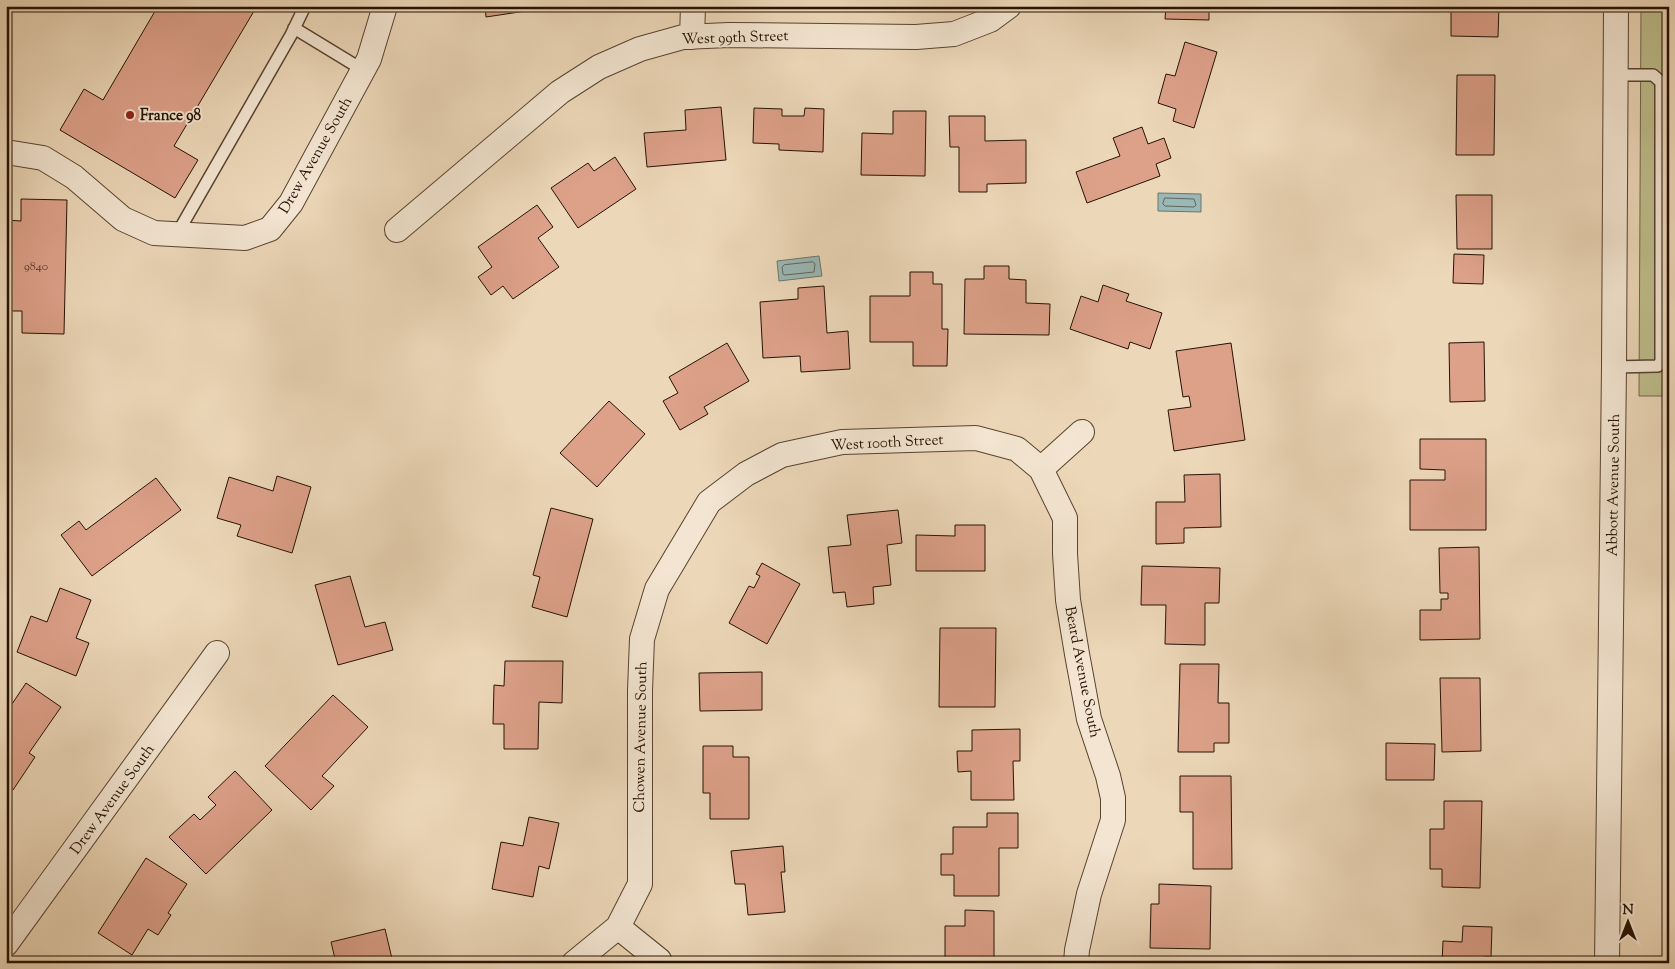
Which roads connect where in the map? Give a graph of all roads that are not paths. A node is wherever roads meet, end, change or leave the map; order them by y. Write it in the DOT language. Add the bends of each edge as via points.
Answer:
graph roads {
  1 [pos="305,6"];
  2 [pos="385,6"];
  3 [pos="693,6"];
  4 [pos="1010,6"];
  5 [pos="1616,6"];
  6 [pos="294,28"];
  7 [pos="692,37"];
  8 [pos="363,70"];
  9 [pos="1616,75"];
  10 [pos="6,152"];
  11 [pos="397,230"];
  12 [pos="178,234"];
  13 [pos="1614,367"];
  14 [pos="1082,432"];
  15 [pos="1041,468"];
  16 [pos="709,502"];
  17 [pos="217,653"];
  18 [pos="618,927"];
  19 [pos="6,944"];
  20 [pos="659,960"];
  21 [pos="574,963"];
  22 [pos="1076,963"];
  23 [pos="1607,963"];
  1 -- 6 [label="lane"];
  2 -- 8 [label="street, Drew Avenue South"];
  3 -- 7 [label="street"];
  4 -- 7 [label="street, West 99th Street" via="990,20 954,34 916,37"];
  5 -- 9 [label="street, Abbott Avenue South"];
  6 -- 8 [label="lane"];
  6 -- 12 [label="lane"];
  7 -- 11 [label="street, West 99th Street" via="640,48 599,67 560,92"];
  8 -- 12 [label="street, Drew Avenue South" via="291,202 270,229 245,238"];
  9 -- 13 [label="street, Abbott Avenue South"];
  9 -- 13 [label="lane" via="1653,75 1660,82 1661,361 1658,366"];
  10 -- 12 [label="street, Drew Avenue South" via="43,158 74,177 123,219 154,233"];
  13 -- 23 [label="street, Abbott Avenue South"];
  14 -- 15 [label="street"];
  15 -- 16 [label="street, West 100th Street" via="1017,449 976,438 842,442 782,455 746,474"];
  15 -- 22 [label="street, Beard Avenue South" via="1065,518 1068,600 1077,654 1089,718 1113,798 1113,820 1089,894"];
  16 -- 18 [label="street, Chowen Avenue South" via="656,589 642,639 640,884"];
  17 -- 19 [label="street, Drew Avenue South"];
  18 -- 20 [label="street"];
  18 -- 21 [label="street, Chowen Avenue South"];
}
